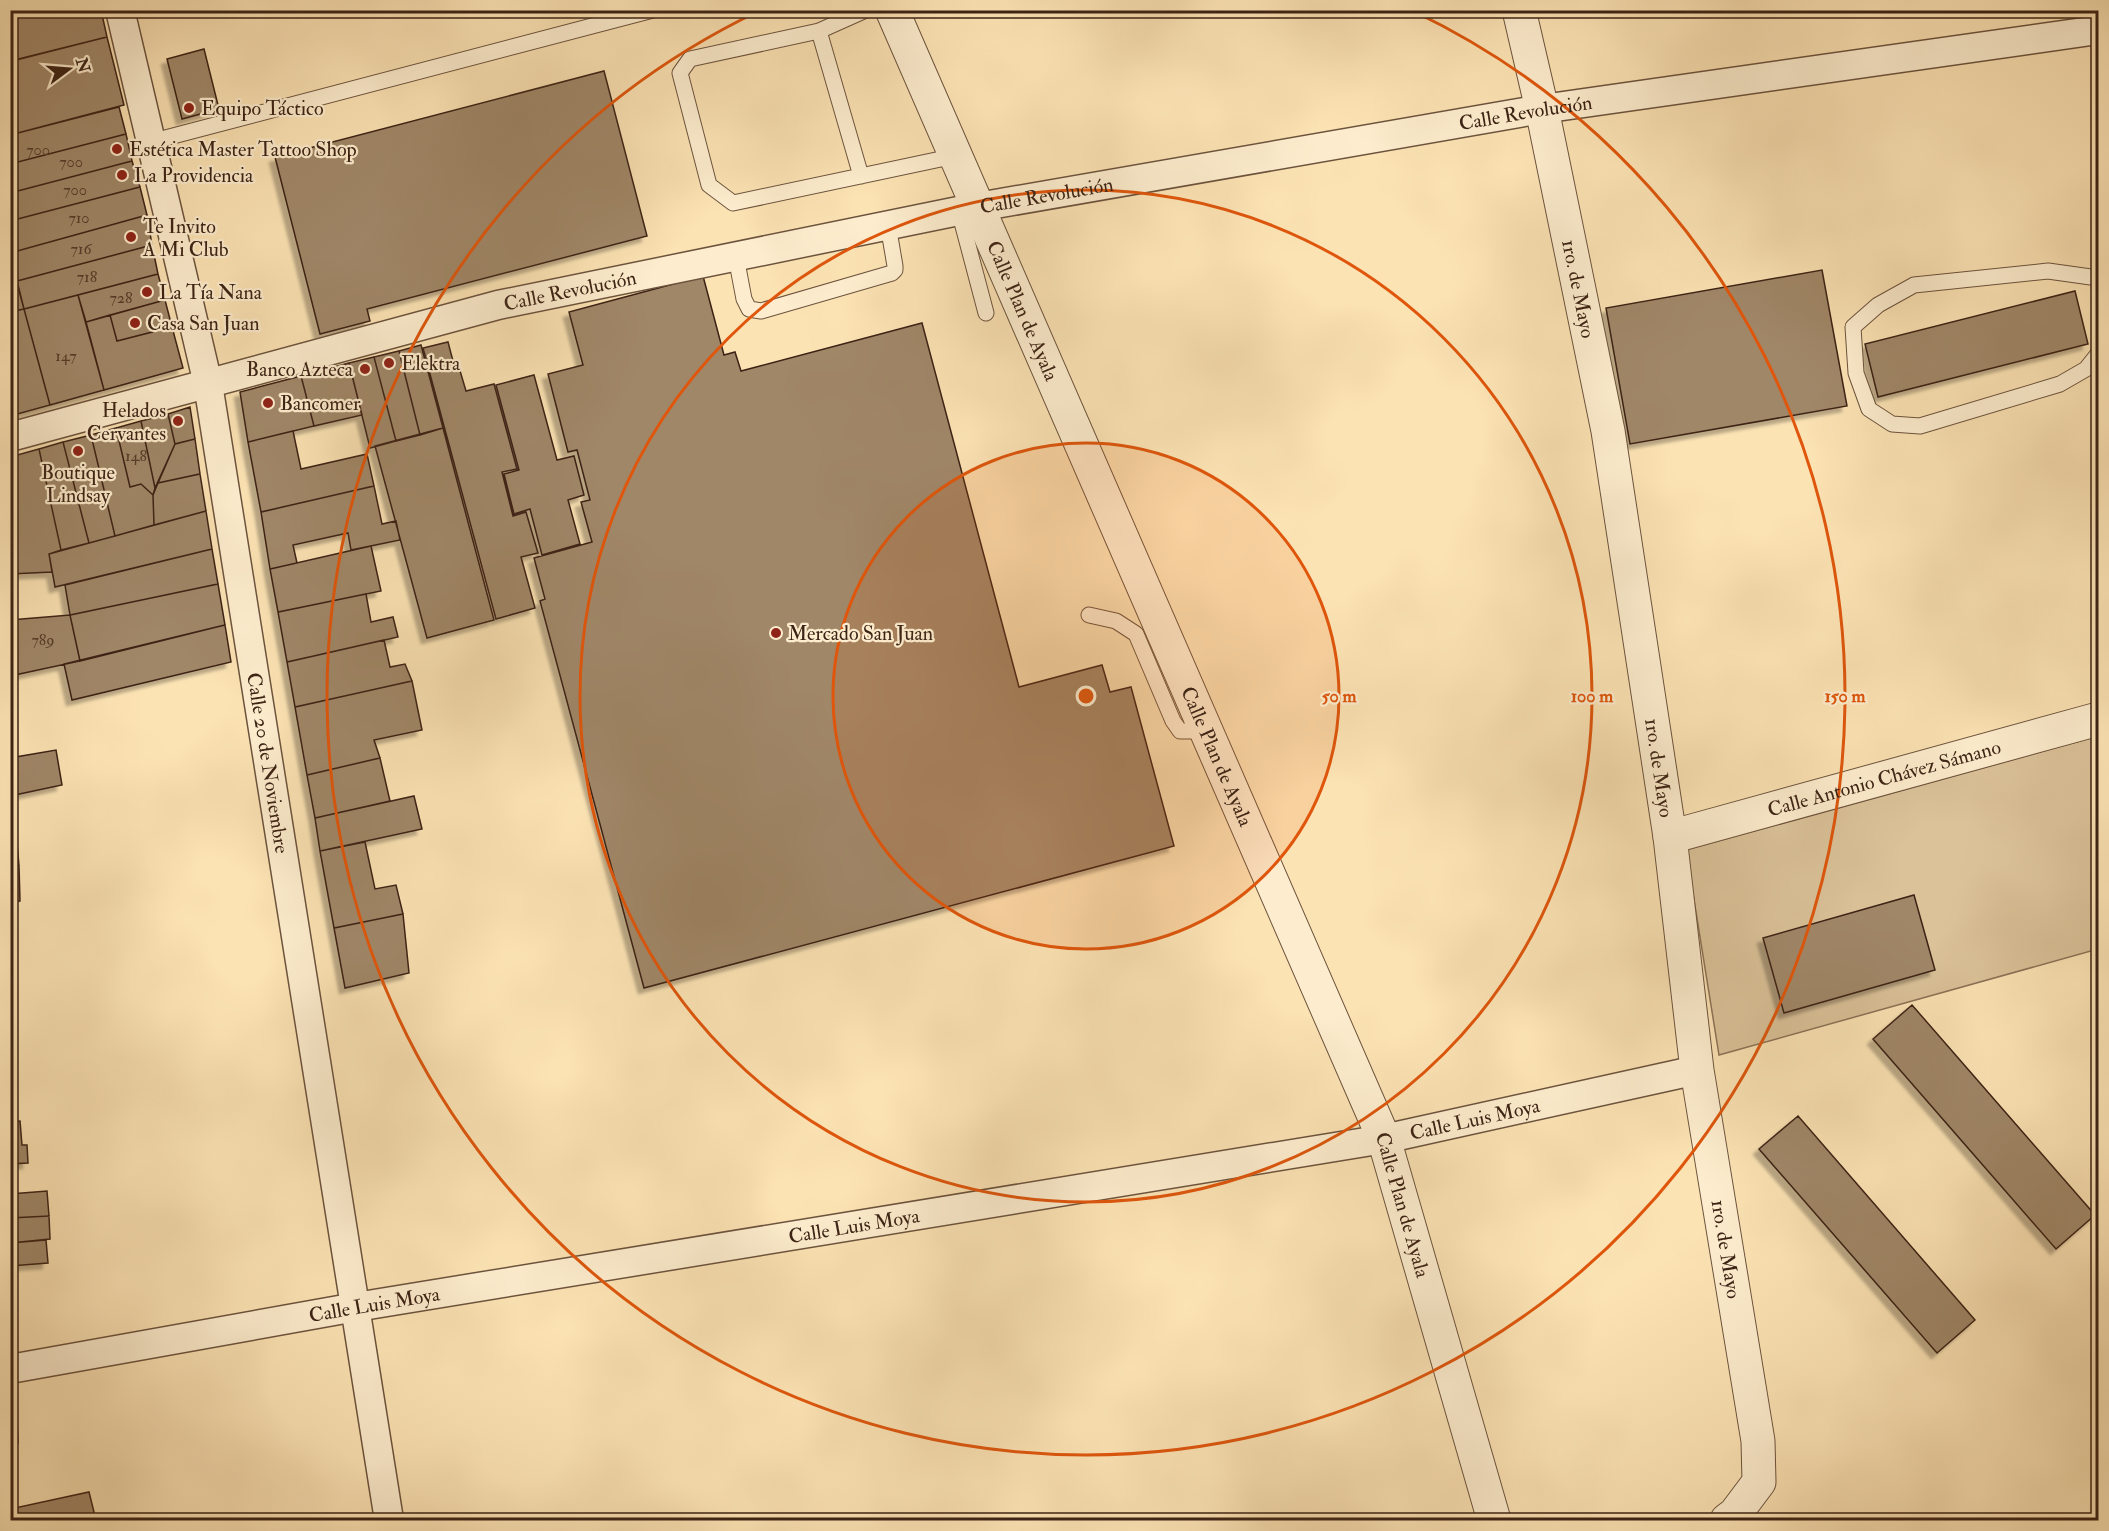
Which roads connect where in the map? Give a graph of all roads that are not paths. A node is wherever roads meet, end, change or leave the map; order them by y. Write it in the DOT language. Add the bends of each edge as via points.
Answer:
graph roads {
  1 [pos="120,10"];
  2 [pos="653,10"];
  3 [pos="866,10"];
  4 [pos="892,10"];
  5 [pos="1519,10"];
  6 [pos="2098,30"];
  7 [pos="819,31"];
  8 [pos="1542,108"];
  9 [pos="150,142"];
  10 [pos="955,156"];
  11 [pos="861,176"];
  12 [pos="968,209"];
  13 [pos="888,225"];
  14 [pos="736,257"];
  15 [pos="2098,278"];
  16 [pos="986,313"];
  17 [pos="2098,354"];
  18 [pos="208,384"];
  19 [pos="10,437"];
  20 [pos="1089,615"];
  21 [pos="2098,719"];
  22 [pos="1204,726"];
  23 [pos="1670,837"];
  24 [pos="1697,1070"];
  25 [pos="1384,1139"];
  26 [pos="356,1307"];
  27 [pos="10,1369"];
  28 [pos="389,1521"];
  29 [pos="1494,1521"];
  30 [pos="1727,1521"];
  1 -- 9 [label="street, Calle 20 de Noviembre"];
  2 -- 9 [label="lane"];
  3 -- 7 [label="lane"];
  4 -- 10 [label="street, Calle Plan de Ayala"];
  5 -- 8 [label="street, 1ro. de Mayo"];
  6 -- 8 [label="street, Calle Revolución"];
  7 -- 11 [label="lane"];
  7 -- 11 [label="lane" via="690,59 680,73 709,185 733,203"];
  8 -- 12 [label="street, Calle Revolución"];
  8 -- 23 [label="street, 1ro. de Mayo" via="1608,431"];
  9 -- 18 [label="street, Calle 20 de Noviembre"];
  10 -- 11 [label="lane"];
  10 -- 12 [label="street, Calle Plan de Ayala"];
  12 -- 13 [label="street, Calle Revolución"];
  12 -- 16 [label="lane"];
  12 -- 22 [label="street, Calle Plan de Ayala"];
  13 -- 14 [label="street, Calle Revolución"];
  13 -- 14 [label="lane" via="895,266 892,273 761,312 749,309 744,299"];
  14 -- 18 [label="street, Calle Revolución" via="498,305"];
  15 -- 17 [label="lane" via="2048,271 1914,285 1878,305 1853,327 1856,373 1869,409 1892,424 1920,426 2060,384 2086,369"];
  18 -- 19 [label="street, Calle Revolución"];
  18 -- 26 [label="street, Calle 20 de Noviembre"];
  20 -- 22 [label="lane" via="1116,621 1136,634 1180,730"];
  21 -- 23 [label="street, Calle Antonio Chávez Sámano"];
  22 -- 25 [label="street, Calle Plan de Ayala"];
  23 -- 24 [label="street, 1ro. de Mayo"];
  24 -- 25 [label="street, Calle Luis Moya"];
  24 -- 30 [label="street, 1ro. de Mayo" via="1758,1441 1759,1482"];
  25 -- 26 [label="street, Calle Luis Moya"];
  25 -- 29 [label="street, Calle Plan de Ayala"];
  26 -- 27 [label="street, Calle Luis Moya"];
  26 -- 28 [label="street, Calle 20 de Noviembre"];
}
